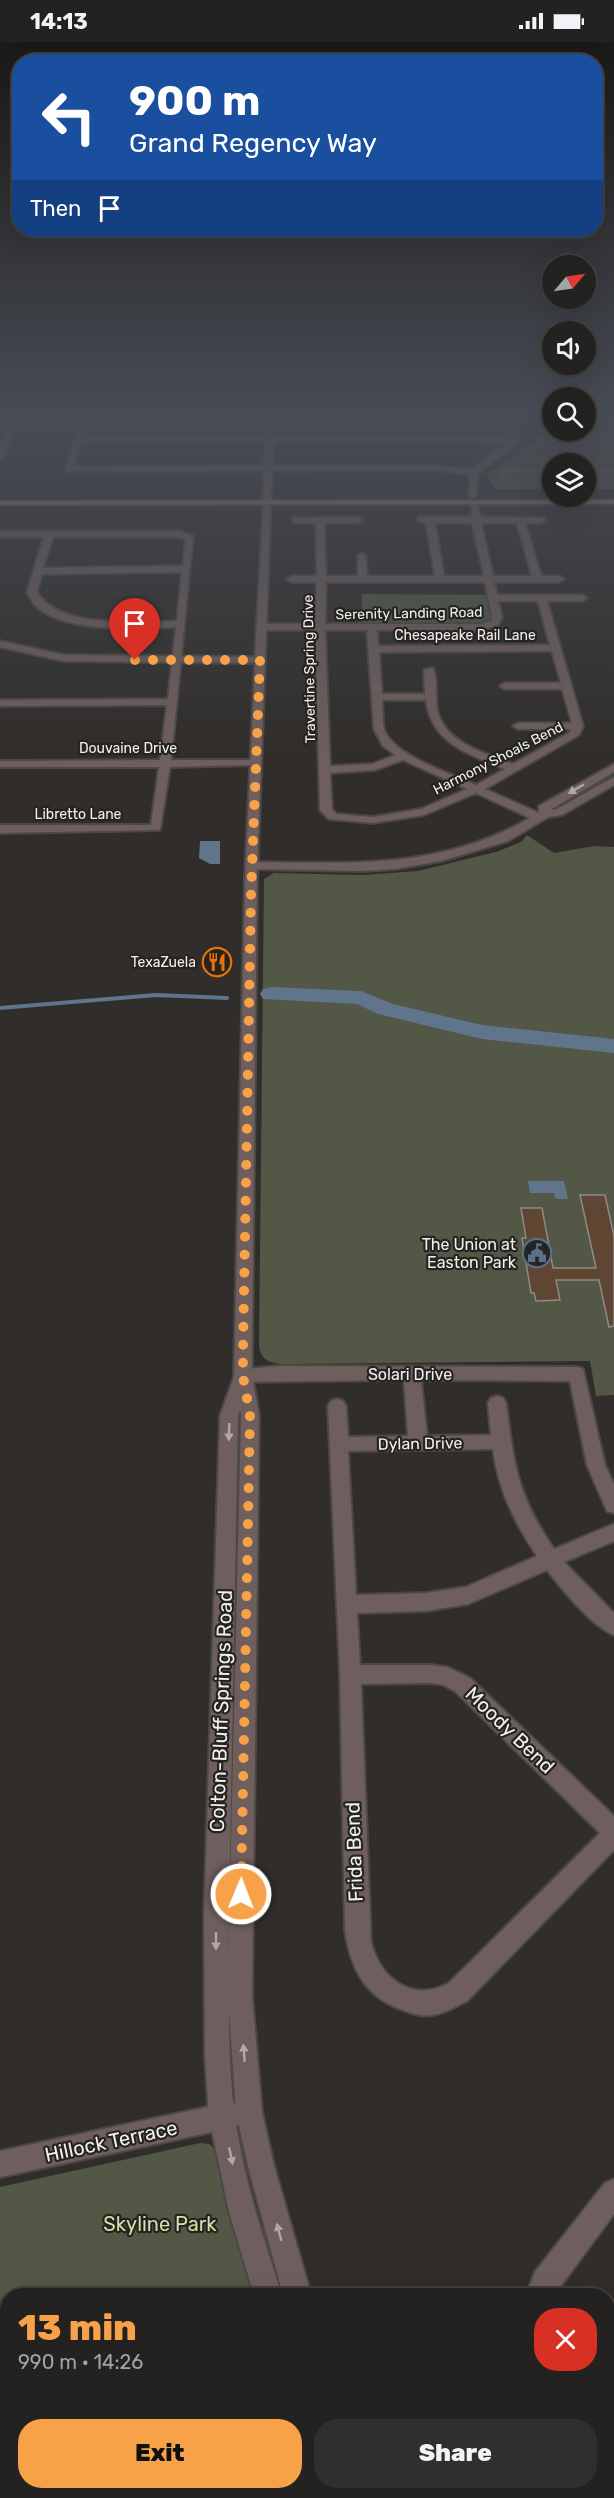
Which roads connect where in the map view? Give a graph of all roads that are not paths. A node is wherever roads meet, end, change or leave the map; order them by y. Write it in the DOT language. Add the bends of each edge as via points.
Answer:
graph roads {
  1 [pos="266,530"];
  2 [pos="320,530"];
  3 [pos="427,530"];
  4 [pos="478,530"];
  5 [pos="523,530"];
  6 [pos="0,534"];
  7 [pos="49,534"];
  8 [pos="362,556"];
  9 [pos="186,569"];
  10 [pos="37,571"];
  11 [pos="292,579"];
  12 [pos="321,579"];
  13 [pos="363,579"];
  14 [pos="440,579"];
  15 [pos="488,579"];
  16 [pos="537,579"];
  17 [pos="559,579"];
  18 [pos="493,598"];
  19 [pos="542,598"];
  20 [pos="582,598"];
  21 [pos="180,624"];
  22 [pos="261,627"];
  23 [pos="320,627"];
  24 [pos="372,628"];
  25 [pos="0,644"];
  26 [pos="556,648"];
  27 [pos="374,649"];
  28 [pos="177,660"];
  29 [pos="260,660"];
  30 [pos="429,670"];
  31 [pos="505,686"];
  32 [pos="567,686"];
  33 [pos="377,697"];
  34 [pos="432,697"];
  35 [pos="173,702"];
  36 [pos="0,703"];
  37 [pos="518,726"];
  38 [pos="578,726"];
  39 [pos="403,756"];
  40 [pos="165,763"];
  41 [pos="256,763"];
  42 [pos="0,764"];
  43 [pos="614,767"];
  44 [pos="515,769"];
  45 [pos="324,770"];
  46 [pos="614,780"];
  47 [pos="476,789"];
  48 [pos="541,815"];
  49 [pos="330,816"];
  50 [pos="0,829"];
  51 [pos="251,866"];
  52 [pos="412,1374"];
  53 [pos="243,1376"];
  54 [pos="497,1403"];
  55 [pos="337,1406"];
  56 [pos="502,1442"];
  57 [pos="418,1443"];
  58 [pos="339,1444"];
  59 [pos="614,1505"];
  60 [pos="614,1532"];
  61 [pos="551,1560"];
  62 [pos="346,1604"];
  63 [pos="614,1626"];
  64 [pos="350,1675"];
  65 [pos="614,1832"];
  66 [pos="249,2112"];
  67 [pos="222,2116"];
  68 [pos="0,2164"];
  69 [pos="614,2192"];
  70 [pos="266,2288"];
  71 [pos="295,2288"];
  72 [pos="543,2288"];
  1 -- 22 [label="street, Colton-Bluff Springs Road"];
  2 -- 12 [label="street, Travertine Spring Drive"];
  3 -- 14 [label="street"];
  4 -- 15 [label="street"];
  5 -- 16 [label="street"];
  6 -- 7 [label="street"];
  7 -- 9 [label="street" via="186,534 190,538"];
  7 -- 10 [label="street"];
  8 -- 13 [label="street"];
  9 -- 10 [label="street"];
  9 -- 21 [label="street"];
  10 -- 21 [label="street" via="33,597 63,617 98,623"];
  11 -- 12 [label="street"];
  12 -- 13 [label="street"];
  12 -- 23 [label="street, Travertine Spring Drive"];
  13 -- 14 [label="street"];
  14 -- 15 [label="street"];
  15 -- 16 [label="street"];
  15 -- 18 [label="street"];
  16 -- 17 [label="street"];
  18 -- 19 [label="street"];
  18 -- 24 [label="street, Serenity Landing Road" via="497,621 491,625"];
  19 -- 20 [label="street"];
  19 -- 26 [label="street, Harmony Shoals Bend"];
  21 -- 28 [label="street"];
  22 -- 23 [label="street, Serenity Landing Road"];
  22 -- 29 [label="street, Colton-Bluff Springs Road"];
  23 -- 24 [label="street, Serenity Landing Road"];
  23 -- 45 [label="street, Travertine Spring Drive"];
  24 -- 27 [label="street"];
  25 -- 28 [label="street" via="64,658"];
  26 -- 27 [label="street, Chesapeake Rail Lane"];
  26 -- 32 [label="street, Harmony Shoals Bend"];
  27 -- 33 [label="street"];
  28 -- 29 [label="street"];
  28 -- 35 [label="street"];
  29 -- 41 [label="street, Colton-Bluff Springs Road"];
  30 -- 34 [label="street"];
  31 -- 32 [label="street"];
  32 -- 38 [label="street, Harmony Shoals Bend"];
  33 -- 34 [label="street"];
  33 -- 39 [label="street" via="381,736"];
  34 -- 44 [label="street" via="436,723 448,737"];
  35 -- 36 [label="street"];
  35 -- 40 [label="street"];
  37 -- 38 [label="street"];
  38 -- 44 [label="street, Harmony Shoals Bend" via="571,738"];
  39 -- 45 [label="street" via="363,769"];
  39 -- 47 [label="street"];
  40 -- 41 [label="street, Douvaine Drive"];
  40 -- 42 [label="street, Douvaine Drive"];
  40 -- 50 [label="street, Libretto Lane" via="156,828"];
  41 -- 51 [label="street, Colton-Bluff Springs Road"];
  43 -- 48 [label="street, one-way" via="543,808"];
  44 -- 47 [label="street, Harmony Shoals Bend"];
  45 -- 49 [label="street, Travertine Spring Drive" via="326,810"];
  46 -- 48 [label="street" via="557,813"];
  47 -- 48 [label="street"];
  47 -- 49 [label="street, Harmony Shoals Bend" via="409,816 363,820"];
  48 -- 51 [label="street" via="486,845 416,862 362,867"];
  51 -- 53 [label="street, Colton-Bluff Springs Road"];
  52 -- 53 [label="street, Solari Drive"];
  52 -- 57 [label="street"];
  52 -- 59 [label="street, Solari Drive" via="577,1374 596,1465"];
  66 -- 53 [label="street, Colton-Bluff Springs Road, one-way" via="240,1995 250,1415"];
  53 -- 67 [label="street, Colton-Bluff Springs Road, one-way" via="229,1416 228,1440 216,1918 217,2057"];
  54 -- 56 [label="street"];
  55 -- 58 [label="street, Frida Bend"];
  56 -- 57 [label="street, Dylan Drive"];
  56 -- 61 [label="street" via="507,1474 518,1502"];
  57 -- 58 [label="street, Dylan Drive"];
  58 -- 62 [label="street, Frida Bend"];
  60 -- 61 [label="street"];
  61 -- 62 [label="street" via="468,1596 426,1602"];
  61 -- 63 [label="street"];
  62 -- 64 [label="street, Frida Bend"];
  64 -- 65 [label="street, Moody Bend" via="430,1674 454,1679"];
  64 -- 65 [label="street, Frida Bend" via="359,1951 366,1970 394,1996 430,2004 458,1992"];
  66 -- 67 [label="street, Hillock Terrace"];
  71 -- 66 [label="street, Colton-Bluff Springs Road, one-way"];
  67 -- 68 [label="street, Hillock Terrace"];
  67 -- 70 [label="street, Colton-Bluff Springs Road, one-way" via="242,2212"];
  69 -- 72 [label="street"];
}
